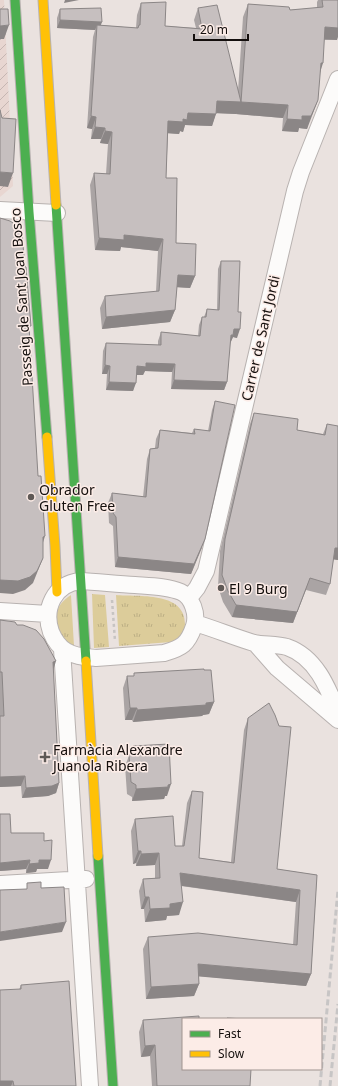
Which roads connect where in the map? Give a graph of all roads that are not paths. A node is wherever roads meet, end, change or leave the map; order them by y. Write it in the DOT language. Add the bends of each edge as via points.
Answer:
graph roads {
  1 [pos="15,0"];
  2 [pos="43,0"];
  3 [pos="338,79"];
  4 [pos="0,210"];
  5 [pos="29,212"];
  6 [pos="57,213"];
  7 [pos="80,581"];
  8 [pos="57,592"];
  9 [pos="189,598"];
  10 [pos="0,611"];
  11 [pos="48,614"];
  12 [pos="195,623"];
  13 [pos="255,643"];
  14 [pos="62,649"];
  15 [pos="85,657"];
  16 [pos="338,713"];
  17 [pos="338,720"];
  18 [pos="99,878"];
  19 [pos="77,879"];
  20 [pos="0,884"];
  21 [pos="90,1086"];
  22 [pos="114,1086"];
  1 -- 5 [label="street, Passeig de Sant Joan Bosco"];
  2 -- 6 [label="street"];
  3 -- 9 [label="street, Carrer de Sant Jordi" via="295,191 206,571"];
  4 -- 5 [label="street"];
  5 -- 6 [label="street"];
  5 -- 8 [label="street, Passeig de Sant Joan Bosco"];
  6 -- 7 [label="street"];
  7 -- 8 [label="street"];
  7 -- 9 [label="street" via="167,588 182,592"];
  7 -- 15 [label="street"];
  8 -- 11 [label="street" via="49,606"];
  9 -- 12 [label="street" via="195,614"];
  10 -- 11 [label="street"];
  11 -- 14 [label="street" via="52,634"];
  12 -- 13 [label="street"];
  12 -- 15 [label="street" via="189,639 175,650 116,657"];
  13 -- 16 [label="street" via="287,647 311,663 320,673"];
  13 -- 17 [label="street" via="276,668"];
  14 -- 15 [label="street" via="73,655"];
  14 -- 19 [label="street"];
  15 -- 18 [label="street"];
  18 -- 19 [label="street"];
  18 -- 22 [label="street"];
  19 -- 20 [label="street"];
  19 -- 21 [label="street"];
}
